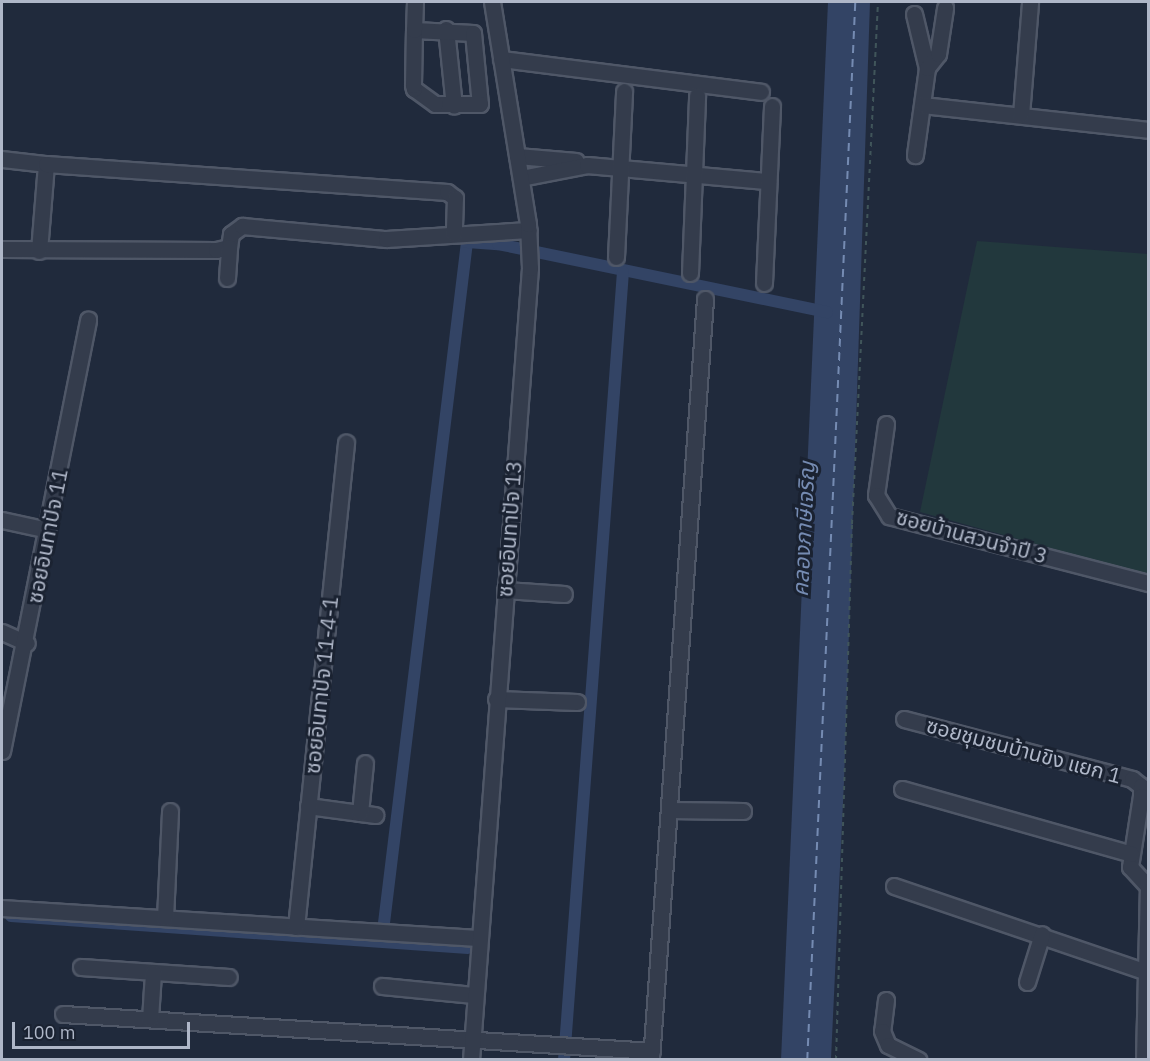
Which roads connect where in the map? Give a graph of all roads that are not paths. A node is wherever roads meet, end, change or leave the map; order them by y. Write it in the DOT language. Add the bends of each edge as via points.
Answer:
graph roads {
  1 [pos="415,2"];
  2 [pos="492,2"];
  3 [pos="1030,2"];
  4 [pos="945,8"];
  5 [pos="914,14"];
  6 [pos="446,29"];
  7 [pos="414,30"];
  8 [pos="501,59"];
  9 [pos="927,68"];
  10 [pos="624,91"];
  11 [pos="761,92"];
  12 [pos="697,95"];
  13 [pos="923,105"];
  14 [pos="454,106"];
  15 [pos="772,106"];
  16 [pos="1021,115"];
  17 [pos="1149,130"];
  18 [pos="915,155"];
  19 [pos="517,156"];
  20 [pos="2,159"];
  21 [pos="46,164"];
  22 [pos="588,165"];
  23 [pos="619,167"];
  24 [pos="695,174"];
  25 [pos="521,178"];
  26 [pos="768,181"];
  27 [pos="454,234"];
  28 [pos="529,242"];
  29 [pos="229,247"];
  30 [pos="2,249"];
  31 [pos="39,251"];
  32 [pos="616,257"];
  33 [pos="690,273"];
  34 [pos="227,278"];
  35 [pos="764,284"];
  36 [pos="705,299"];
  37 [pos="88,320"];
  38 [pos="886,424"];
  39 [pos="346,443"];
  40 [pos="2,520"];
  41 [pos="48,530"];
  42 [pos="1149,583"];
  43 [pos="505,590"];
  44 [pos="564,594"];
  45 [pos="2,632"];
  46 [pos="27,643"];
  47 [pos="496,699"];
  48 [pos="577,702"];
  49 [pos="904,719"];
  50 [pos="5,725"];
  51 [pos="2,751"];
  52 [pos="365,763"];
  53 [pos="902,789"];
  54 [pos="308,806"];
  55 [pos="669,810"];
  56 [pos="170,811"];
  57 [pos="744,811"];
  58 [pos="1131,854"];
  59 [pos="894,886"];
  60 [pos="1149,888"];
  61 [pos="2,908"];
  62 [pos="165,918"];
  63 [pos="296,927"];
  64 [pos="1042,934"];
  65 [pos="478,938"];
  66 [pos="81,967"];
  67 [pos="1143,971"];
  68 [pos="153,972"];
  69 [pos="229,977"];
  70 [pos="1027,982"];
  71 [pos="382,986"];
  72 [pos="474,994"];
  73 [pos="886,1000"];
  74 [pos="63,1014"];
  75 [pos="150,1019"];
  76 [pos="472,1041"];
  77 [pos="651,1055"];
  78 [pos="471,1059"];
  79 [pos="919,1059"];
  80 [pos="1144,1059"];
  1 -- 7 [label="street"];
  2 -- 8 [label="street, ซอยอินทาปัจ 13"];
  3 -- 16 [label="street"];
  4 -- 9 [label="street" via="938,54"];
  5 -- 9 [label="street"];
  6 -- 7 [label="street"];
  6 -- 14 [label="street"];
  6 -- 14 [label="street" via="466,29 475,36 481,102"];
  7 -- 14 [label="street" via="414,89 435,104"];
  8 -- 11 [label="street"];
  8 -- 19 [label="street, ซอยอินทาปัจ 13"];
  9 -- 13 [label="street"];
  10 -- 23 [label="street"];
  12 -- 24 [label="street"];
  13 -- 16 [label="street"];
  13 -- 18 [label="street"];
  15 -- 26 [label="street"];
  16 -- 17 [label="street"];
  19 -- 22 [label="street"];
  19 -- 25 [label="street, ซอยอินทาปัจ 13"];
  20 -- 21 [label="street"];
  21 -- 27 [label="street" via="447,192 455,198"];
  21 -- 31 [label="street"];
  22 -- 23 [label="street"];
  22 -- 25 [label="street"];
  23 -- 24 [label="street"];
  23 -- 32 [label="street"];
  24 -- 26 [label="street"];
  24 -- 33 [label="street"];
  25 -- 28 [label="street, ซอยอินทาปัจ 13"];
  26 -- 35 [label="street"];
  27 -- 28 [label="street"];
  27 -- 29 [label="street" via="386,238 242,226 231,234"];
  28 -- 43 [label="street, ซอยอินทาปัจ 13"];
  29 -- 31 [label="street"];
  29 -- 34 [label="street"];
  30 -- 31 [label="street"];
  36 -- 55 [label="street"];
  37 -- 41 [label="street, ซอยอินทาปัจ 11"];
  38 -- 42 [label="street, ซอยบ้านสวนจำปี 3" via="876,495 889,516"];
  39 -- 54 [label="street, ซอยอินทาปัจ 11-4-1"];
  40 -- 41 [label="street"];
  41 -- 46 [label="street, ซอยอินทาปัจ 11"];
  43 -- 44 [label="street"];
  43 -- 47 [label="street, ซอยอินทาปัจ 13"];
  45 -- 46 [label="street"];
  46 -- 50 [label="street, ซอยอินทาปัจ 11"];
  47 -- 48 [label="street"];
  47 -- 65 [label="street, ซอยอินทาปัจ 13"];
  49 -- 58 [label="street, ซอยชุมชนบ้านขิง แยก 1" via="1132,779 1141,786 1141,796"];
  50 -- 51 [label="street, ซอยอินทาปัจ 11"];
  52 -- 54 [label="street" via="368,814"];
  53 -- 58 [label="street"];
  54 -- 63 [label="street, ซอยอินทาปัจ 11-4-1"];
  55 -- 57 [label="street"];
  55 -- 77 [label="street"];
  56 -- 62 [label="street"];
  58 -- 60 [label="street, ซอยชุมชนบ้านขิง แยก 1" via="1136,878"];
  59 -- 64 [label="street"];
  60 -- 67 [label="street"];
  61 -- 62 [label="street"];
  62 -- 63 [label="street"];
  63 -- 65 [label="street"];
  64 -- 67 [label="street"];
  64 -- 70 [label="street"];
  65 -- 72 [label="street, ซอยอินทาปัจ 13"];
  66 -- 68 [label="street"];
  67 -- 80 [label="street"];
  68 -- 69 [label="street"];
  68 -- 75 [label="street"];
  71 -- 72 [label="street"];
  72 -- 76 [label="street, ซอยอินทาปัจ 13"];
  73 -- 79 [label="street" via="882,1031 888,1045"];
  74 -- 75 [label="street"];
  75 -- 76 [label="street"];
  76 -- 77 [label="street"];
  76 -- 78 [label="street, ซอยอินทาปัจ 13"];
}
